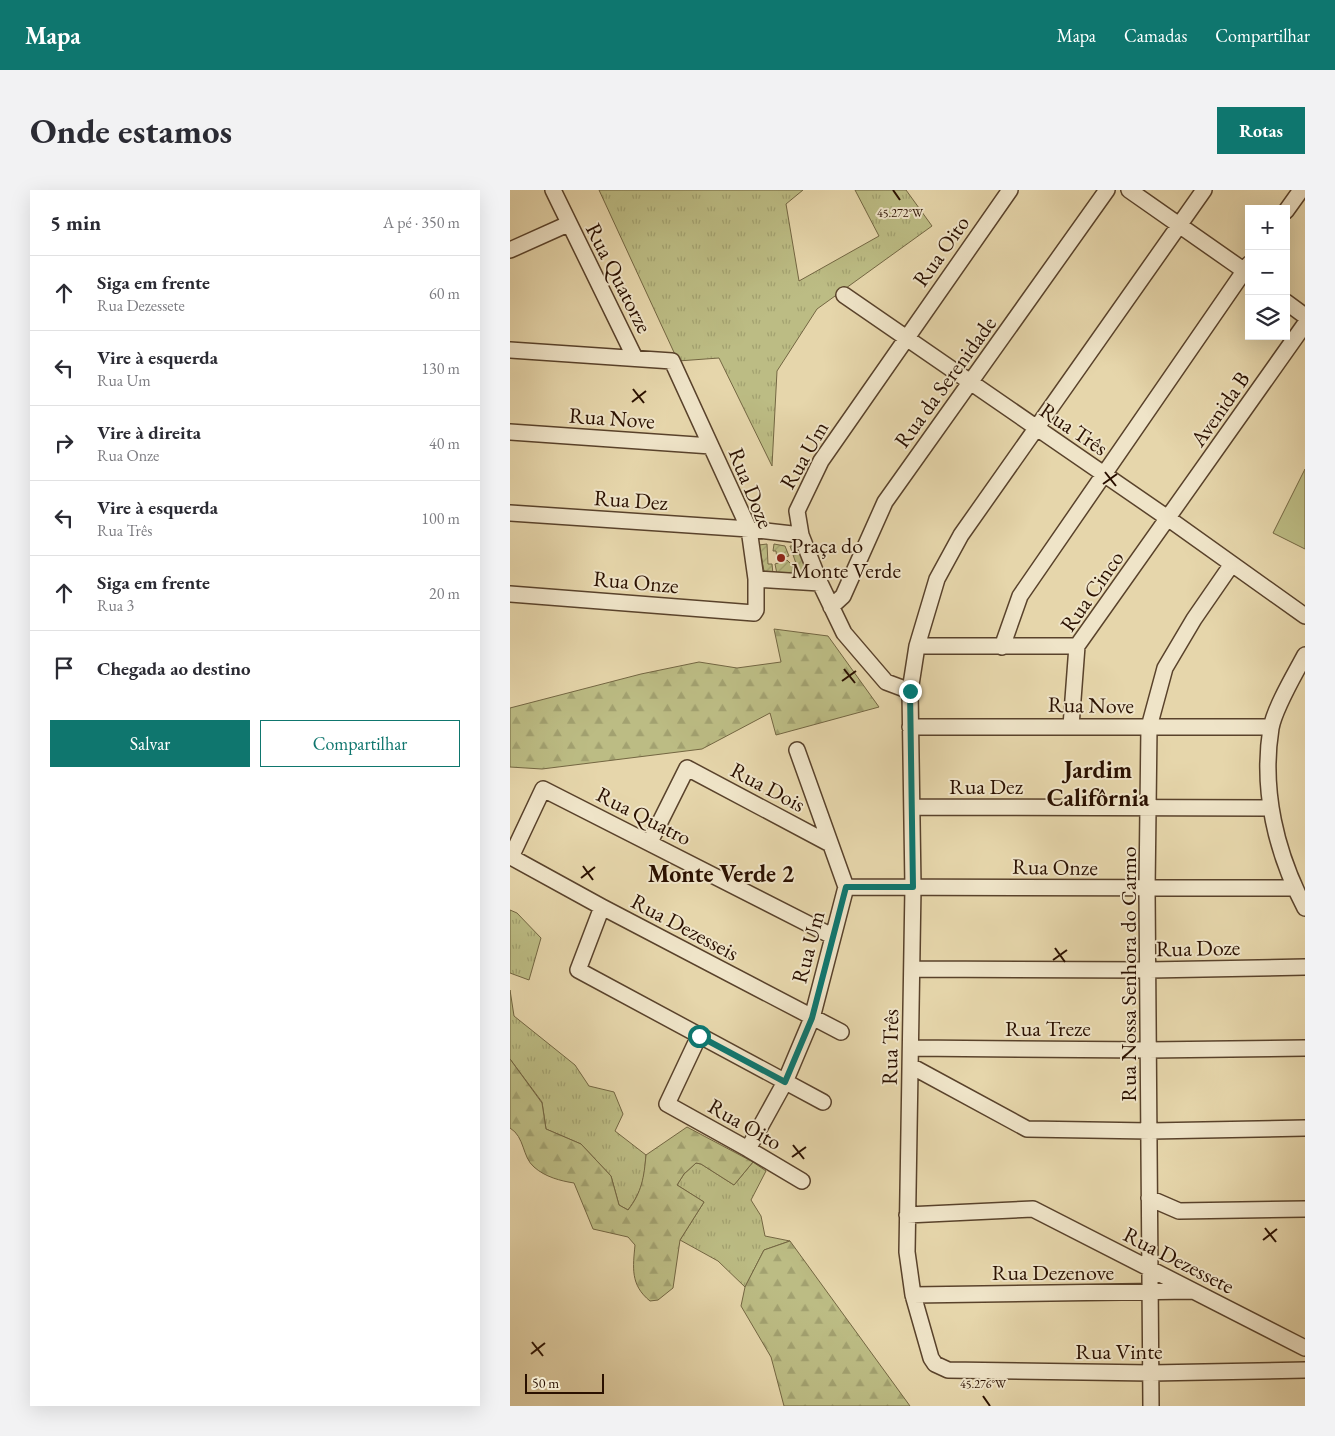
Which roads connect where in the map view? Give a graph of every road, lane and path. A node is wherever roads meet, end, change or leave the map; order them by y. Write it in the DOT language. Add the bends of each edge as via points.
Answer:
graph roads {
  1 [pos="553,190"];
  2 [pos="1010,190"];
  3 [pos="1107,190"];
  4 [pos="1129,190"];
  5 [pos="1204,190"];
  6 [pos="1301,190"];
  7 [pos="1290,205"];
  8 [pos="568,224"];
  9 [pos="1179,225"];
  10 [pos="510,250"];
  11 [pos="1245,269"];
  12 [pos="1245,273"];
  13 [pos="844,295"];
  14 [pos="1290,305"];
  15 [pos="1305,316"];
  16 [pos="1305,324"];
  17 [pos="906,337"];
  18 [pos="510,350"];
  19 [pos="635,358"];
  20 [pos="971,384"];
  21 [pos="1036,429"];
  22 [pos="510,432"];
  23 [pos="711,446"];
  24 [pos="1104,474"];
  25 [pos="510,513"];
  26 [pos="1169,519"];
  27 [pos="749,529"];
  28 [pos="801,535"];
  29 [pos="1232,564"];
  30 [pos="756,579"];
  31 [pos="820,583"];
  32 [pos="510,594"];
  33 [pos="831,606"];
  34 [pos="756,610"];
  35 [pos="1305,616"];
  36 [pos="917,646"];
  37 [pos="1077,646"];
  38 [pos="1002,647"];
  39 [pos="1305,656"];
  40 [pos="910,691"];
  41 [pos="910,726"];
  42 [pos="1071,726"];
  43 [pos="1272,726"];
  44 [pos="1149,727"];
  45 [pos="797,750"];
  46 [pos="912,807"];
  47 [pos="1148,808"];
  48 [pos="1270,808"];
  49 [pos="650,842"];
  50 [pos="830,844"];
  51 [pos="511,857"];
  52 [pos="846,887"];
  53 [pos="913,887"];
  54 [pos="1294,888"];
  55 [pos="1147,890"];
  56 [pos="602,907"];
  57 [pos="1305,908"];
  58 [pos="832,936"];
  59 [pos="1305,967"];
  60 [pos="912,969"];
  61 [pos="1149,970"];
  62 [pos="812,1018"];
  63 [pos="841,1032"];
  64 [pos="699,1036"];
  65 [pos="911,1048"];
  66 [pos="1305,1048"];
  67 [pos="1148,1050"];
  68 [pos="911,1066"];
  69 [pos="785,1082"];
  70 [pos="823,1102"];
  71 [pos="1305,1128"];
  72 [pos="1150,1131"];
  73 [pos="748,1149"];
  74 [pos="802,1181"];
  75 [pos="1149,1198"];
  76 [pos="1305,1209"];
  77 [pos="908,1215"];
  78 [pos="1150,1269"];
  79 [pos="1192,1291"];
  80 [pos="1150,1293"];
  81 [pos="913,1295"];
  82 [pos="1305,1348"];
  83 [pos="935,1364"];
  84 [pos="1305,1370"];
  85 [pos="1151,1373"];
  86 [pos="1151,1406"];
  1 -- 8 [label="street, Rua Quatorze"];
  2 -- 17 [label="street, Rua Oito"];
  3 -- 20 [label="street, Rua da Serenidade"];
  4 -- 9 [label="street"];
  5 -- 9 [label="street, Rua Três"];
  6 -- 7 [label="street"];
  8 -- 10 [label="street"];
  8 -- 19 [label="street, Rua Quatorze"];
  9 -- 11 [label="street"];
  9 -- 21 [label="street, Rua Três"];
  12 -- 24 [label="street"];
  13 -- 17 [label="street, Rua Três"];
  14 -- 15 [label="street"];
  16 -- 26 [label="street, Avenida B"];
  17 -- 20 [label="street, Rua Três"];
  17 -- 28 [label="street, Rua Um" via="821,461 797,511"];
  18 -- 19 [label="street"];
  19 -- 23 [label="street, Rua Doze" via="672,361"];
  20 -- 21 [label="street, Rua Três"];
  20 -- 33 [label="street, Rua da Serenidade" via="885,502 843,596"];
  21 -- 24 [label="street, Rua Três"];
  21 -- 36 [label="street, Rua Três" via="961,535 937,579"];
  22 -- 23 [label="street, Rua Nove"];
  23 -- 27 [label="street, Rua Doze"];
  24 -- 26 [label="street, Rua Três"];
  24 -- 38 [label="street" via="1020,596"];
  25 -- 27 [label="street, Rua Dez"];
  26 -- 29 [label="street, Rua Três"];
  26 -- 37 [label="street, Rua Cinco"];
  27 -- 28 [label="street, Rua Dez"];
  27 -- 30 [label="street, Rua Doze"];
  28 -- 31 [label="street, Rua Um"];
  29 -- 35 [label="street, Rua Três"];
  29 -- 44 [label="street, Rua Nossa Senhora do Carmo" via="1165,668"];
  30 -- 31 [label="street"];
  30 -- 34 [label="street, Rua Doze"];
  31 -- 33 [label="street, Rua Um"];
  32 -- 34 [label="street, Rua Onze" via="754,613"];
  33 -- 40 [label="street, Rua Um" via="844,633 886,682"];
  36 -- 38 [label="street"];
  36 -- 40 [label="street, Rua Três"];
  37 -- 38 [label="street"];
  37 -- 42 [label="street, Rua Cinco"];
  39 -- 43 [label="street"];
  40 -- 41 [label="street, Rua Três"];
  41 -- 42 [label="street, Rua Nove"];
  41 -- 46 [label="street, Rua Três"];
  42 -- 44 [label="street, Rua Nove"];
  43 -- 44 [label="street, Rua Nove"];
  43 -- 48 [label="street" via="1268,771"];
  44 -- 47 [label="street, Rua Nossa Senhora do Carmo"];
  45 -- 50 [label="street, Rua Um"];
  46 -- 47 [label="street, Rua Dez"];
  46 -- 53 [label="street, Rua Três"];
  47 -- 48 [label="street, Rua Dez"];
  47 -- 55 [label="street, Rua Nossa Senhora do Carmo"];
  48 -- 54 [label="street"];
  49 -- 50 [label="street, Rua Dois" via="687,768"];
  49 -- 51 [label="street, Rua Quatro" via="543,789"];
  49 -- 58 [label="street, Rua Quatro"];
  50 -- 52 [label="street, Rua Um"];
  51 -- 56 [label="street, Rua Dezesseis"];
  52 -- 53 [label="street, Rua Onze"];
  52 -- 58 [label="street, Rua Um"];
  53 -- 55 [label="street, Rua Onze"];
  53 -- 60 [label="street, Rua Três"];
  54 -- 55 [label="street, Rua Onze"];
  54 -- 57 [label="street"];
  55 -- 61 [label="street, Rua Nossa Senhora do Carmo"];
  56 -- 62 [label="street, Rua Dezesseis"];
  56 -- 64 [label="street" via="578,970"];
  58 -- 62 [label="street, Rua Um"];
  59 -- 61 [label="street, Rua Doze"];
  60 -- 61 [label="street, Rua Doze"];
  60 -- 65 [label="street, Rua Três"];
  61 -- 67 [label="street, Rua Nossa Senhora do Carmo"];
  62 -- 63 [label="street, Rua Dezesseis"];
  62 -- 69 [label="street, Rua Um"];
  64 -- 69 [label="street"];
  64 -- 73 [label="street, Rua Oito" via="667,1104"];
  65 -- 67 [label="street, Rua Treze"];
  65 -- 68 [label="street, Rua Três"];
  66 -- 67 [label="street, Rua Treze"];
  67 -- 72 [label="street, Rua Nossa Senhora do Carmo"];
  68 -- 72 [label="street" via="1027,1129"];
  68 -- 77 [label="street, Rua Três"];
  69 -- 70 [label="street"];
  69 -- 73 [label="street, Rua Um"];
  71 -- 72 [label="street"];
  72 -- 75 [label="street, Rua Nossa Senhora do Carmo"];
  73 -- 74 [label="street, Rua Oito"];
  75 -- 76 [label="street" via="1179,1211"];
  75 -- 78 [label="street, Rua Nossa Senhora do Carmo"];
  77 -- 78 [label="street, Rua Dezessete" via="1033,1209"];
  77 -- 81 [label="street, Rua Três" via="907,1252"];
  78 -- 79 [label="street, Rua Dezessete"];
  78 -- 80 [label="street, Rua Nossa Senhora do Carmo"];
  79 -- 80 [label="street, Rua Dezenove"];
  79 -- 82 [label="street, Rua Dezessete"];
  80 -- 81 [label="street, Rua Dezenove"];
  80 -- 85 [label="street, Rua Nossa Senhora do Carmo"];
  81 -- 83 [label="street, Rua Três"];
  83 -- 85 [label="street, Rua Vinte" via="948,1370"];
  84 -- 85 [label="street, Rua Vinte"];
  85 -- 86 [label="street, Rua Nossa Senhora do Carmo"];
}
